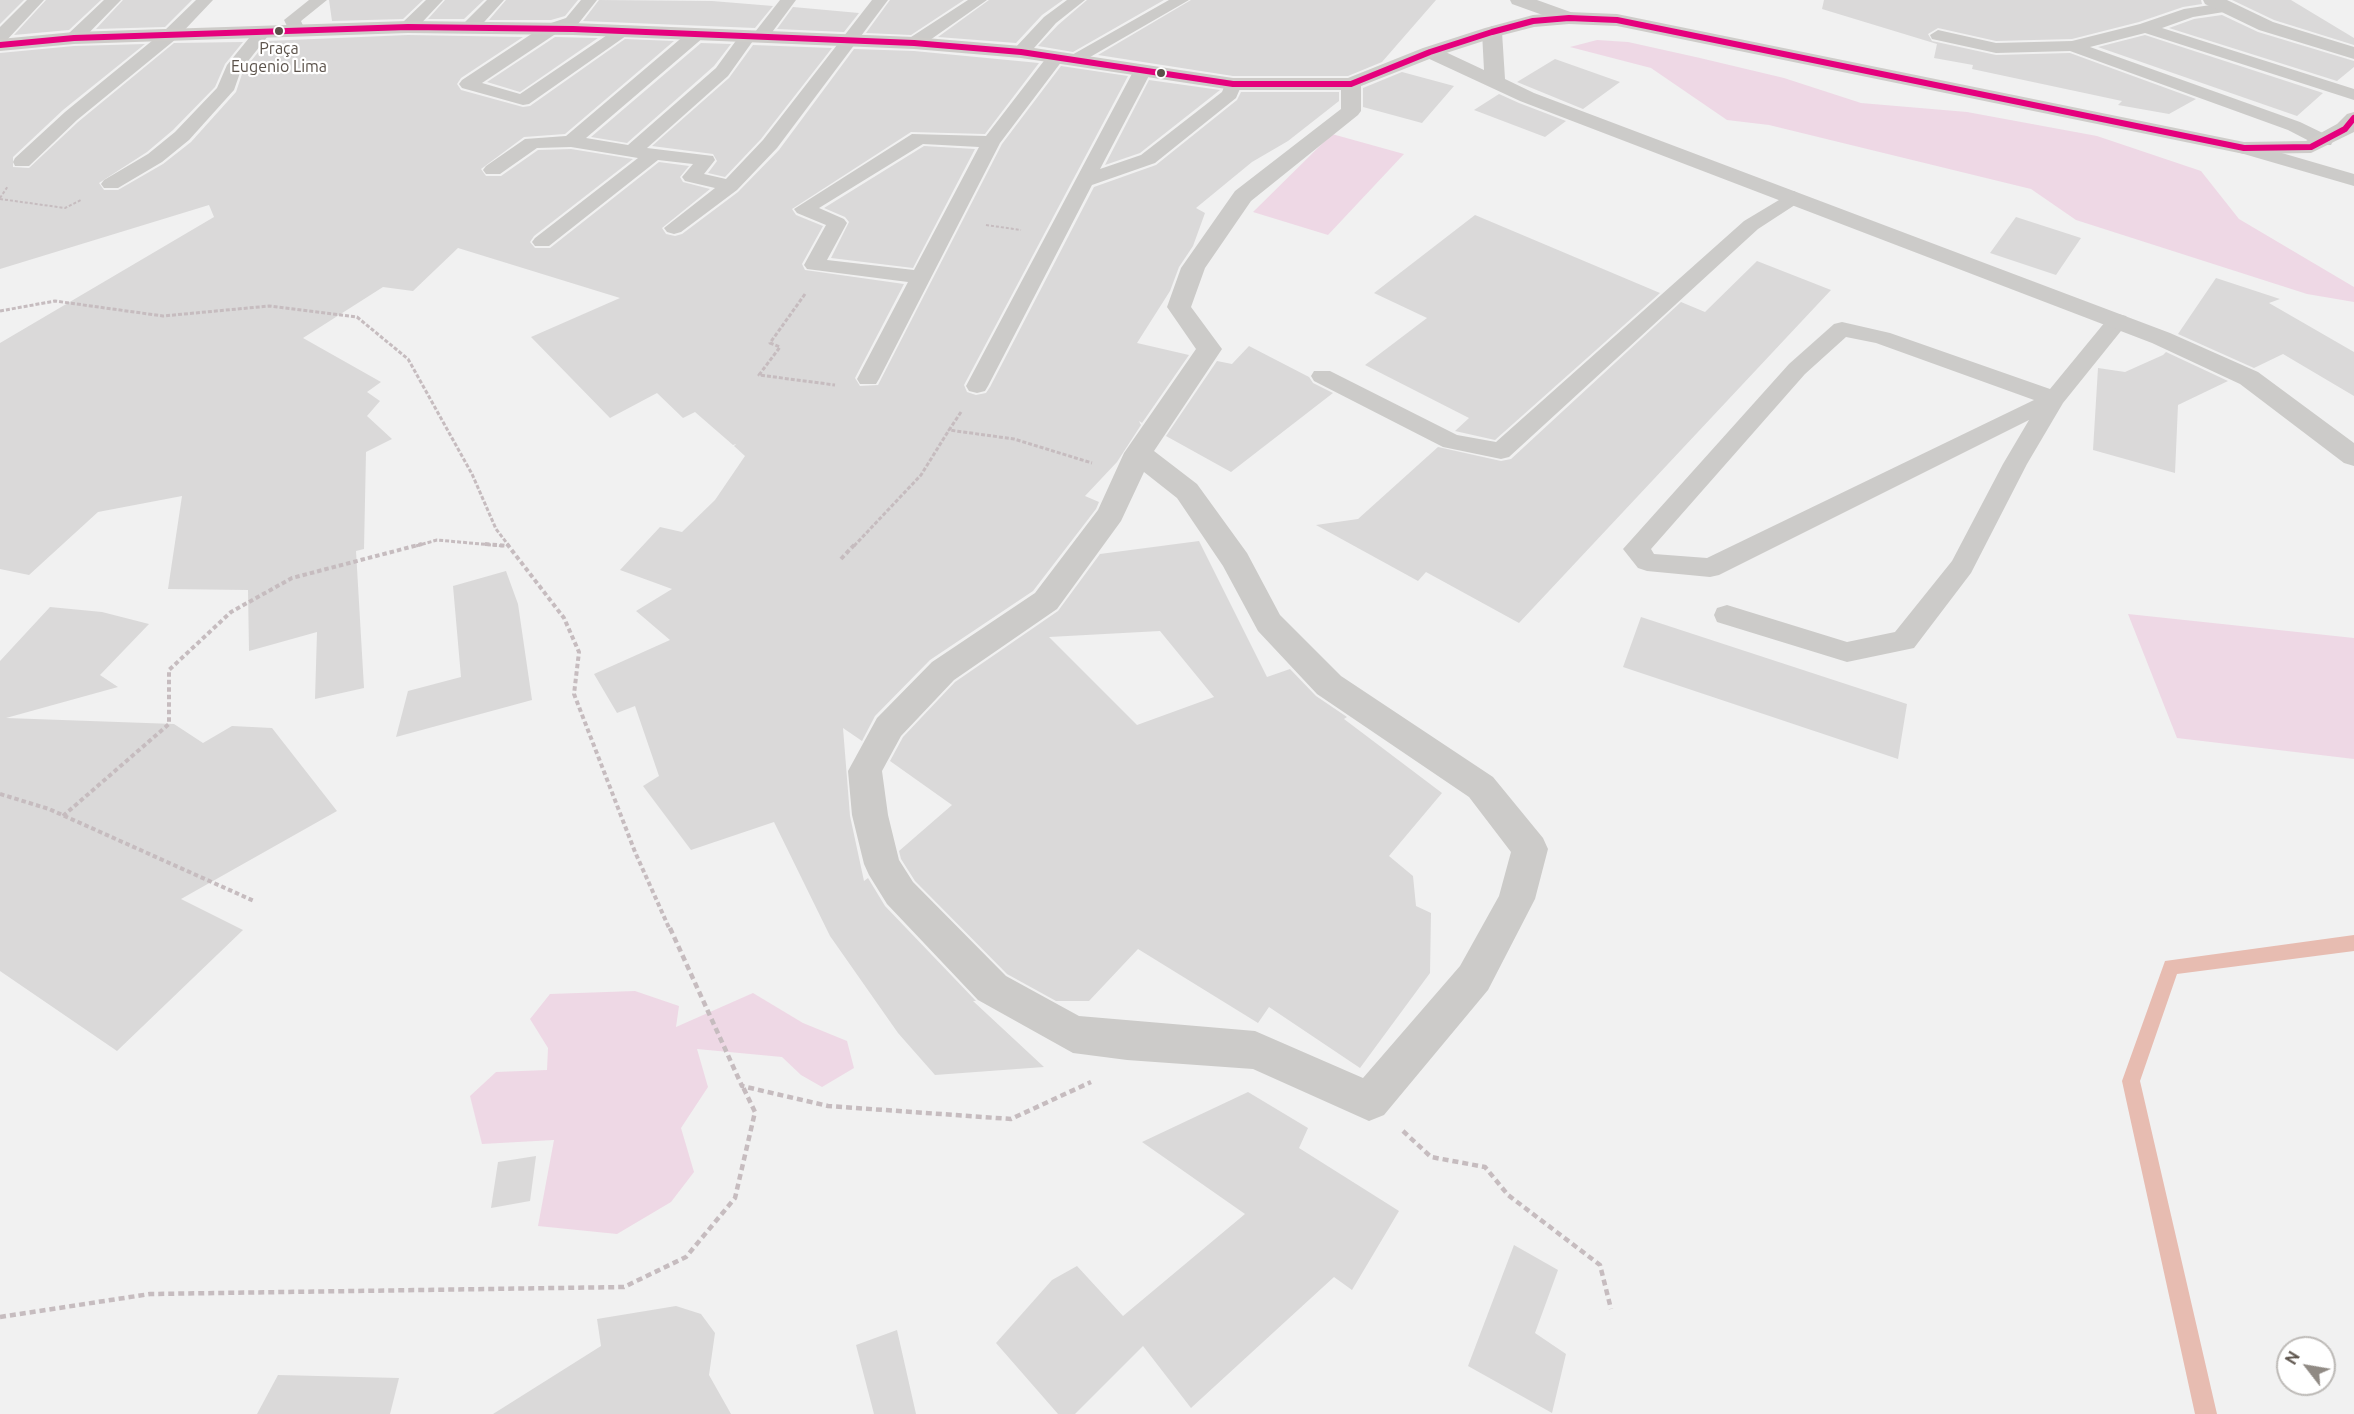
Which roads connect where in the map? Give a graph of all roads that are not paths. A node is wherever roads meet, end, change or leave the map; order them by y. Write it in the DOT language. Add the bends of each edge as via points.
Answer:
graph roads {
  1 [pos="36,0"];
  2 [pos="113,0"];
  3 [pos="205,0"];
  4 [pos="319,0"];
  5 [pos="435,0"];
  6 [pos="496,0"];
  7 [pos="589,0"];
  8 [pos="788,0"];
  9 [pos="880,0"];
  10 [pos="979,0"];
  11 [pos="1077,0"];
  12 [pos="1181,0"];
  13 [pos="1520,0"];
  14 [pos="2218,4"];
  15 [pos="1569,18"];
  16 [pos="408,27"];
  17 [pos="470,27"];
  18 [pos="2146,28"];
  19 [pos="551,29"];
  20 [pos="297,30"];
  21 [pos="264,31"];
  22 [pos="625,31"];
  23 [pos="1492,32"];
  24 [pos="698,33"];
  25 [pos="170,35"];
  26 [pos="755,35"];
  27 [pos="1938,35"];
  28 [pos="0,37"];
  29 [pos="74,38"];
  30 [pos="851,40"];
  31 [pos="914,43"];
  32 [pos="0,45"];
  33 [pos="2072,46"];
  34 [pos="1022,52"];
  35 [pos="1430,52"];
  36 [pos="2354,53"];
  37 [pos="1064,59"];
  38 [pos="1143,70"];
  39 [pos="1495,81"];
  40 [pos="1233,84"];
  41 [pos="1351,84"];
  42 [pos="2354,95"];
  43 [pos="2351,128"];
  44 [pos="571,141"];
  45 [pos="2324,141"];
  46 [pos="991,142"];
  47 [pos="2244,148"];
  48 [pos="632,151"];
  49 [pos="654,154"];
  50 [pos="22,162"];
  51 [pos="492,170"];
  52 [pos="2354,180"];
  53 [pos="1086,181"];
  54 [pos="111,184"];
  55 [pos="730,186"];
  56 [pos="1794,197"];
  57 [pos="674,228"];
  58 [pos="542,242"];
  59 [pos="921,277"];
  60 [pos="2118,321"];
  61 [pos="1322,376"];
  62 [pos="868,379"];
  63 [pos="977,386"];
  64 [pos="2054,399"];
  65 [pos="2354,458"];
  66 [pos="1134,463"];
  67 [pos="1727,615"];
  1 -- 28 [label="lane"];
  2 -- 29 [label="lane"];
  3 -- 25 [label="lane"];
  4 -- 20 [label="lane" via="292,21"];
  5 -- 16 [label="lane"];
  6 -- 17 [label="lane"];
  7 -- 19 [label="lane" via="573,21"];
  8 -- 26 [label="lane"];
  9 -- 30 [label="lane"];
  10 -- 31 [label="lane"];
  11 -- 34 [label="lane" via="1050,20"];
  12 -- 37 [label="lane"];
  13 -- 15 [label="street"];
  14 -- 18 [label="lane"];
  14 -- 36 [label="street" via="2266,26"];
  15 -- 23 [label="street" via="1533,21"];
  15 -- 47 [label="street" via="1617,20"];
  16 -- 17 [label="street"];
  16 -- 20 [label="street"];
  17 -- 19 [label="street"];
  18 -- 33 [label="lane"];
  18 -- 42 [label="lane"];
  19 -- 22 [label="street"];
  19 -- 22 [label="lane" via="468,84 523,100"];
  20 -- 21 [label="street"];
  21 -- 25 [label="street"];
  21 -- 54 [label="lane" via="232,69 225,90 182,136 155,159"];
  22 -- 24 [label="street"];
  23 -- 35 [label="street"];
  23 -- 39 [label="street"];
  24 -- 26 [label="street"];
  24 -- 44 [label="lane"];
  25 -- 29 [label="street"];
  25 -- 50 [label="lane"];
  26 -- 30 [label="street"];
  26 -- 48 [label="lane" via="722,72"];
  27 -- 33 [label="lane" via="1996,48"];
  29 -- 32 [label="street"];
  30 -- 31 [label="street"];
  30 -- 55 [label="lane" via="770,144"];
  31 -- 34 [label="street"];
  33 -- 45 [label="lane" via="2131,64"];
  34 -- 37 [label="street"];
  35 -- 39 [label="street"];
  35 -- 41 [label="street"];
  37 -- 38 [label="street"];
  37 -- 46 [label="lane"];
  38 -- 40 [label="street"];
  38 -- 53 [label="lane"];
  39 -- 56 [label="street" via="1527,97"];
  40 -- 41 [label="street"];
  40 -- 53 [label="lane" via="1230,94 1148,159"];
  41 -- 66 [label="street" via="1351,111 1243,196 1193,268 1179,307 1209,349"];
  43 -- 45 [label="street"];
  44 -- 48 [label="lane"];
  44 -- 51 [label="lane" via="532,142"];
  45 -- 47 [label="street" via="2311,147"];
  46 -- 59 [label="lane"];
  46 -- 59 [label="lane" via="919,138 804,209 837,223 814,265"];
  47 -- 52 [label="lane"];
  48 -- 49 [label="lane"];
  49 -- 55 [label="lane" via="706,160 692,177"];
  49 -- 58 [label="lane"];
  53 -- 63 [label="lane"];
  55 -- 57 [label="lane"];
  56 -- 60 [label="street"];
  56 -- 61 [label="lane" via="1751,225 1501,451 1451,442"];
  59 -- 62 [label="lane"];
  60 -- 64 [label="lane"];
  60 -- 65 [label="street" via="2249,378"];
  64 -- 64 [label="lane" via="1710,568 1647,562 1636,549 1797,369 1842,329 1882,338"];
  64 -- 67 [label="lane" via="1962,566 1904,642 1847,652"];
  66 -- 66 [label="street" via="1111,514 1046,600 943,671 889,727 865,771 882,864 900,893 992,988 1073,1034 1255,1050 1369,1101 1474,978 1517,899 1530,849 1481,787 1329,685 1269,623 1236,561 1187,491"];
}
